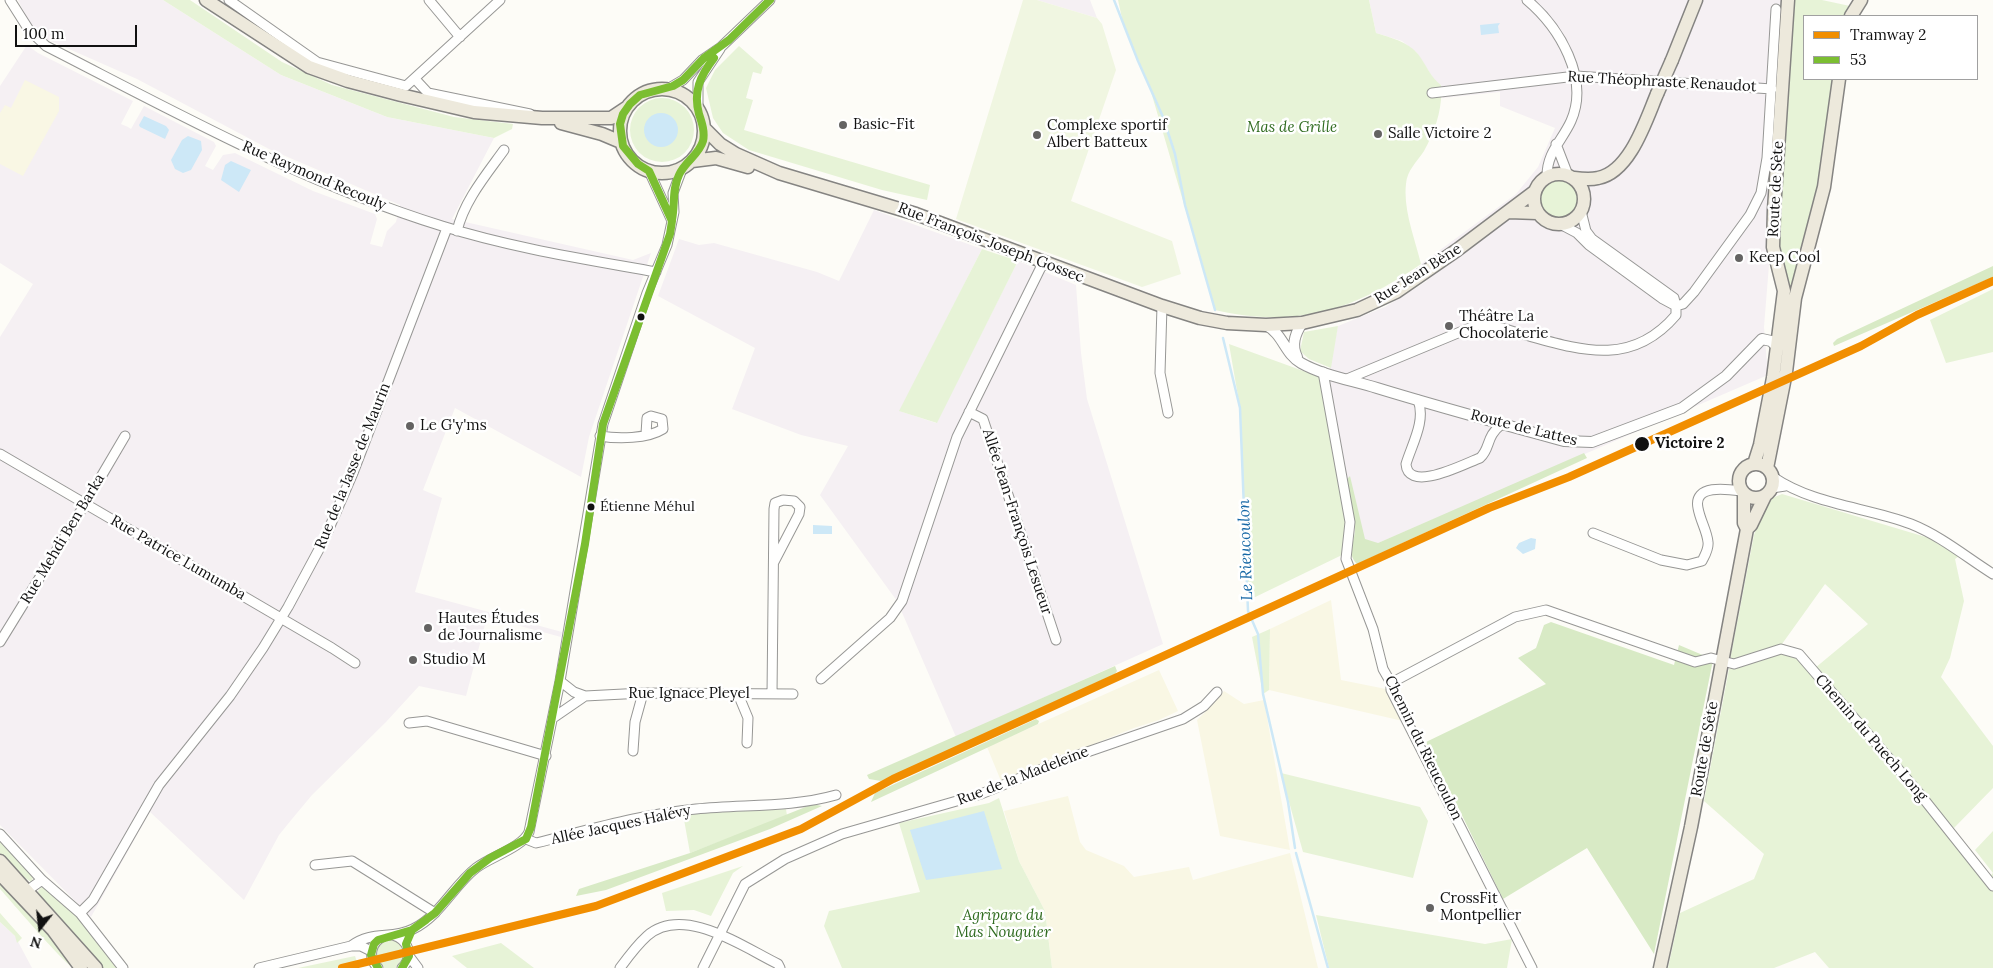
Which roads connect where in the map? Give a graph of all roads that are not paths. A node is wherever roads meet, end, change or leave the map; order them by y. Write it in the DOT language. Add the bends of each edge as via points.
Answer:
graph roads {
  1 [pos="10,0"];
  2 [pos="206,0"];
  3 [pos="229,0"];
  4 [pos="429,0"];
  5 [pos="500,0"];
  6 [pos="770,0"];
  7 [pos="1526,0"];
  8 [pos="1696,0"];
  9 [pos="1788,0"];
  10 [pos="1862,0"];
  11 [pos="1776,9"];
  12 [pos="1852,15"];
  13 [pos="460,37"];
  14 [pos="721,47"];
  15 [pos="1576,76"];
  16 [pos="415,79"];
  17 [pos="1839,80"];
  18 [pos="1772,89"];
  19 [pos="666,90"];
  20 [pos="1432,93"];
  21 [pos="626,108"];
  22 [pos="698,109"];
  23 [pos="542,118"];
  24 [pos="704,128"];
  25 [pos="621,142"];
  26 [pos="1556,144"];
  27 [pos="504,150"];
  28 [pos="687,165"];
  29 [pos="649,171"];
  30 [pos="779,173"];
  31 [pos="1547,176"];
  32 [pos="1571,176"];
  33 [pos="1600,178"];
  34 [pos="1534,192"];
  35 [pos="1584,197"];
  36 [pos="1581,211"];
  37 [pos="1509,212"];
  38 [pos="1537,213"];
  39 [pos="672,221"];
  40 [pos="1560,224"];
  41 [pos="447,228"];
  42 [pos="457,231"];
  43 [pos="1604,252"];
  44 [pos="1043,263"];
  45 [pos="656,272"];
  46 [pos="1162,306"];
  47 [pos="1676,306"];
  48 [pos="1200,318"];
  49 [pos="1302,323"];
  50 [pos="1266,325"];
  51 [pos="1778,348"];
  52 [pos="1302,364"];
  53 [pos="1323,372"];
  54 [pos="1347,379"];
  55 [pos="1418,400"];
  56 [pos="969,412"];
  57 [pos="1168,413"];
  58 [pos="1502,424"];
  59 [pos="646,434"];
  60 [pos="125,436"];
  61 [pos="600,436"];
  62 [pos="0,454"];
  63 [pos="1754,464"];
  64 [pos="1769,482"];
  65 [pos="1741,489"];
  66 [pos="86,504"];
  67 [pos="1747,529"];
  68 [pos="1593,533"];
  69 [pos="774,562"];
  70 [pos="1993,574"];
  71 [pos="281,618"];
  72 [pos="1056,640"];
  73 [pos="0,642"];
  74 [pos="1721,662"];
  75 [pos="356,664"];
  76 [pos="821,679"];
  77 [pos="560,681"];
  78 [pos="1391,683"];
  79 [pos="1217,692"];
  80 [pos="643,693"];
  81 [pos="738,694"];
  82 [pos="772,694"];
  83 [pos="793,694"];
  84 [pos="585,696"];
  85 [pos="553,718"];
  86 [pos="409,723"];
  87 [pos="747,743"];
  88 [pos="634,751"];
  89 [pos="546,756"];
  90 [pos="836,795"];
  91 [pos="0,834"];
  92 [pos="526,839"];
  93 [pos="0,861"];
  94 [pos="315,865"];
  95 [pos="0,874"];
  96 [pos="42,880"];
  97 [pos="1993,886"];
  98 [pos="28,890"];
  99 [pos="32,908"];
  100 [pos="80,913"];
  101 [pos="435,913"];
  102 [pos="412,930"];
  103 [pos="389,935"];
  104 [pos="719,935"];
  105 [pos="406,944"];
  106 [pos="350,946"];
  107 [pos="371,951"];
  108 [pos="409,956"];
  109 [pos="82,968"];
  110 [pos="96,968"];
  111 [pos="123,968"];
  112 [pos="259,968"];
  113 [pos="378,968"];
  114 [pos="402,968"];
  115 [pos="418,968"];
  116 [pos="620,968"];
  117 [pos="703,968"];
  118 [pos="780,968"];
  119 [pos="1532,968"];
  120 [pos="1660,968"];
  1 -- 41 [label="street, Rue Raymond Recouly" via="29,30 46,46 288,167 348,193"];
  2 -- 23 [label="main road" via="284,52 328,74 474,112"];
  3 -- 16 [label="street" via="317,62 406,86"];
  4 -- 13 [label="street"];
  5 -- 13 [label="street"];
  6 -- 14 [label="street"];
  7 -- 15 [label="street" via="1553,28"];
  8 -- 33 [label="main road, bridge" via="1629,155"];
  9 -- 51 [label="main road, Route de Sète" via="1774,210 1773,247 1784,291"];
  10 -- 12 [label="main road"];
  11 -- 18 [label="street, Rue Théophraste Renaudot"];
  13 -- 16 [label="street"];
  14 -- 19 [label="street" via="710,53 684,80"];
  14 -- 22 [label="street" via="698,82"];
  15 -- 18 [label="street, Rue Théophraste Renaudot"];
  15 -- 20 [label="street, Rue Théophraste Renaudot"];
  15 -- 26 [label="street" via="1573,114"];
  16 -- 23 [label="street" via="428,93 512,108"];
  17 -- 64 [label="main road, Route de Sète" via="1824,187 1797,291"];
  18 -- 47 [label="street, Rue Théophraste Renaudot" via="1766,178 1757,205 1694,292 1683,304"];
  19 -- 21 [label="main road" via="653,90 641,95"];
  19 -- 22 [label="main road" via="686,97"];
  21 -- 23 [label="main road" via="611,118"];
  21 -- 25 [label="main road" via="621,122"];
  22 -- 24 [label="main road"];
  23 -- 25 [label="main road"];
  24 -- 28 [label="main road" via="699,150"];
  24 -- 30 [label="main road, Rue François-Joseph Gossec" via="736,154"];
  25 -- 29 [label="main road" via="631,160"];
  26 -- 31 [label="street" via="1551,151"];
  26 -- 32 [label="street"];
  27 -- 42 [label="street" via="461,216"];
  28 -- 29 [label="main road" via="669,172"];
  28 -- 30 [label="main road, Rue François-Joseph Gossec" via="716,158"];
  28 -- 39 [label="street" via="673,193"];
  29 -- 39 [label="street"];
  30 -- 44 [label="main road, Rue François-Joseph Gossec" via="916,214"];
  31 -- 32 [label="main road" via="1557,173"];
  31 -- 34 [label="main road"];
  32 -- 33 [label="main road"];
  32 -- 35 [label="main road" via="1581,187"];
  33 -- 35 [label="main road"];
  34 -- 37 [label="main road, Rue Jean Bène"];
  34 -- 38 [label="main road"];
  35 -- 36 [label="main road"];
  36 -- 40 [label="main road" via="1568,222"];
  36 -- 43 [label="street" via="1588,235"];
  37 -- 38 [label="main road"];
  37 -- 49 [label="main road, Rue Jean Bène" via="1396,292 1357,310"];
  38 -- 40 [label="main road" via="1547,221"];
  39 -- 45 [label="street"];
  40 -- 43 [label="street"];
  41 -- 42 [label="street, Rue Raymond Recouly"];
  41 -- 71 [label="street, Rue de la Jasse de Maurin" via="354,472 324,540"];
  42 -- 45 [label="street, Rue Raymond Recouly" via="554,255"];
  43 -- 47 [label="street" via="1674,298"];
  44 -- 46 [label="main road, Rue François-Joseph Gossec"];
  44 -- 56 [label="street"];
  45 -- 61 [label="street"];
  46 -- 48 [label="main road, Rue François-Joseph Gossec"];
  46 -- 57 [label="street" via="1160,373"];
  47 -- 54 [label="street, Rue Théophraste Renaudot" via="1676,315 1661,330 1649,339 1622,349 1606,352 1584,350 1494,326 1477,326"];
  48 -- 50 [label="main road, Rue Jean Bène"];
  49 -- 50 [label="main road, Rue Jean Bène"];
  49 -- 52 [label="street" via="1294,350"];
  50 -- 52 [label="street, Route de Lattes" via="1282,338 1293,358"];
  51 -- 58 [label="street, Route de Lattes" via="1771,341 1762,339 1726,376 1692,402 1592,442 1564,441"];
  51 -- 63 [label="main road, Route de Sète"];
  52 -- 53 [label="street, Route de Lattes"];
  53 -- 54 [label="street, Route de Lattes"];
  53 -- 78 [label="street, Chemin du Rieucoulon" via="1350,522 1346,559 1373,628 1383,669"];
  54 -- 55 [label="street, Route de Lattes"];
  55 -- 58 [label="street, Route de Lattes"];
  55 -- 58 [label="street" via="1422,410 1406,470 1426,478 1480,458 1491,433"];
  56 -- 72 [label="street, Allée Jean-François Lesueur" via="983,419"];
  56 -- 76 [label="street" via="902,601 890,618"];
  59 -- 61 [label="street"];
  60 -- 66 [label="street, Rue Mehdi Ben Barka"];
  61 -- 77 [label="street"];
  62 -- 66 [label="street, Rue Patrice Lumumba"];
  63 -- 64 [label="main road"];
  63 -- 65 [label="main road" via="1743,469"];
  64 -- 65 [label="main road" via="1754,499"];
  64 -- 67 [label="main road, Route de Sète"];
  64 -- 70 [label="street" via="1910,524 1945,542"];
  65 -- 67 [label="main road, Route de Sète"];
  65 -- 68 [label="street" via="1704,492 1699,499 1697,506 1708,543 1702,561 1686,565 1661,560"];
  66 -- 71 [label="street, Rue Patrice Lumumba"];
  66 -- 73 [label="street, Rue Mehdi Ben Barka"];
  67 -- 74 [label="main road, Route de Sète"];
  69 -- 69 [label="street" via="799,514 800,507 794,501 775,503"];
  69 -- 82 [label="street"];
  71 -- 75 [label="street, Rue Patrice Lumumba"];
  71 -- 100 [label="street, Rue de la Jasse de Maurin" via="230,696 159,785 93,900"];
  74 -- 78 [label="street, Chemin du Puech Long" via="1711,658 1695,662 1546,610 1515,617"];
  74 -- 97 [label="street, Chemin du Puech Long" via="1734,664 1781,649 1798,654 1924,800"];
  74 -- 120 [label="main road, Route de Sète" via="1691,827"];
  77 -- 84 [label="street"];
  77 -- 85 [label="street"];
  78 -- 119 [label="street, Chemin du Rieucoulon" via="1390,690"];
  79 -- 104 [label="street, Rue de la Madeleine" via="1204,706 1183,719 1064,760 1006,786 842,834 806,848 745,884"];
  80 -- 81 [label="street, Rue Ignace Pleyel"];
  80 -- 84 [label="street, Rue Ignace Pleyel"];
  80 -- 88 [label="street" via="635,722"];
  81 -- 82 [label="street, Rue Ignace Pleyel"];
  81 -- 87 [label="street" via="748,718"];
  82 -- 83 [label="street, Rue Ignace Pleyel"];
  84 -- 85 [label="street"];
  85 -- 89 [label="street"];
  86 -- 89 [label="street" via="427,721"];
  89 -- 92 [label="street"];
  90 -- 92 [label="street, Allée Jacques Halévy" via="772,806 696,809 615,823 536,843"];
  91 -- 96 [label="street"];
  92 -- 101 [label="street" via="470,873"];
  93 -- 98 [label="main road"];
  94 -- 101 [label="street" via="352,861"];
  95 -- 99 [label="main road"];
  96 -- 98 [label="street"];
  96 -- 100 [label="street"];
  98 -- 99 [label="main road"];
  98 -- 110 [label="main road"];
  99 -- 109 [label="main road"];
  100 -- 111 [label="street"];
  101 -- 102 [label="street"];
  102 -- 103 [label="street"];
  102 -- 105 [label="street"];
  103 -- 105 [label="street"];
  103 -- 106 [label="street" via="370,936"];
  103 -- 107 [label="street" via="376,941"];
  104 -- 116 [label="street" via="689,924 668,925 648,935"];
  104 -- 117 [label="street, Rue de la Madeleine"];
  104 -- 118 [label="street" via="778,964"];
  105 -- 108 [label="street"];
  106 -- 107 [label="street" via="361,946"];
  106 -- 112 [label="street"];
  107 -- 113 [label="street" via="372,960"];
  108 -- 114 [label="street"];
  108 -- 115 [label="street"];
}
